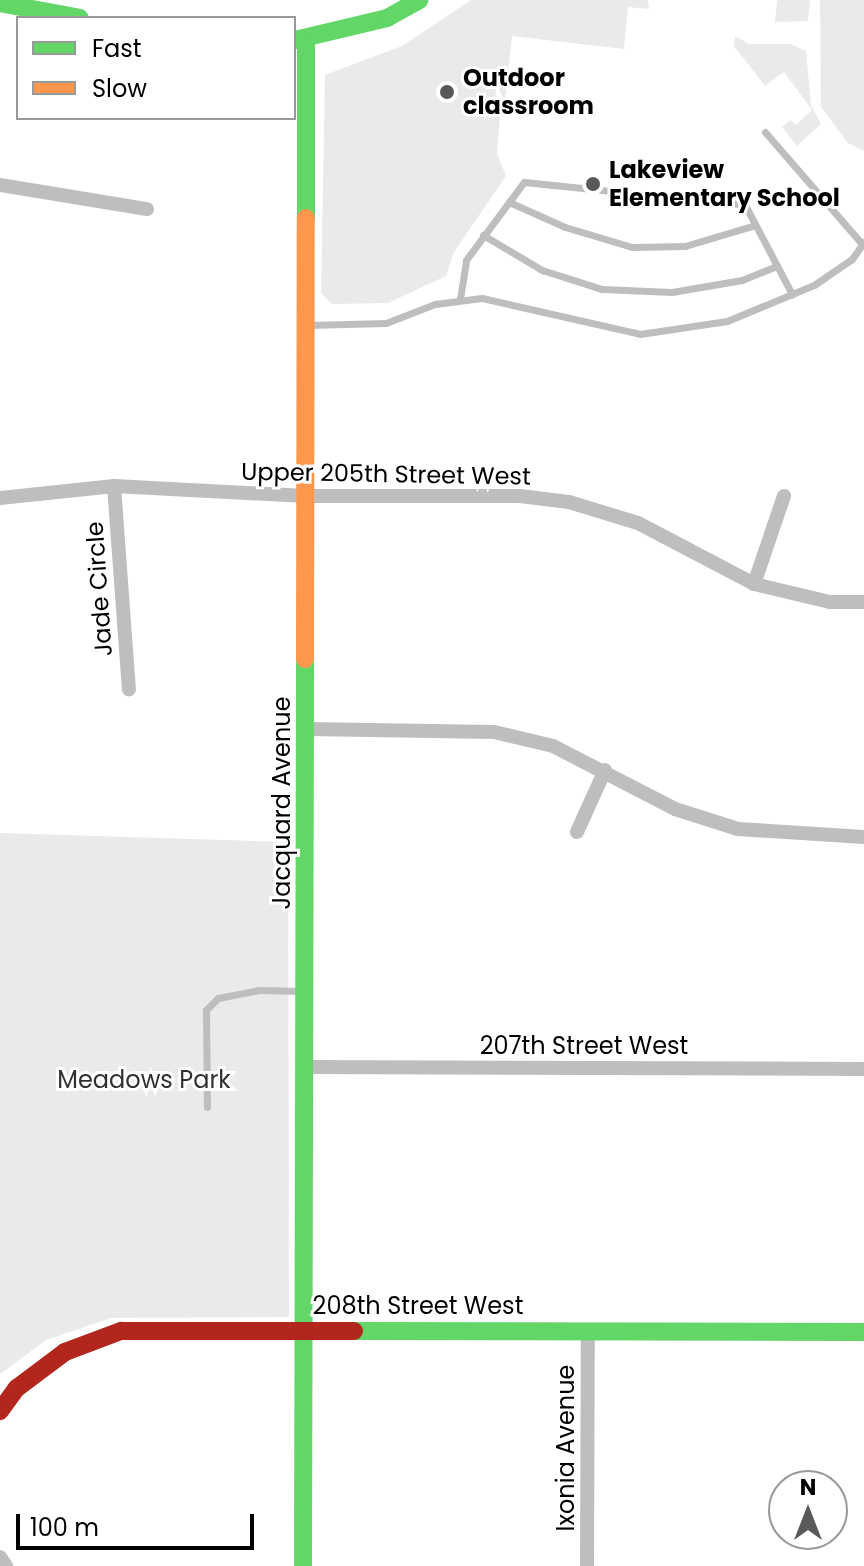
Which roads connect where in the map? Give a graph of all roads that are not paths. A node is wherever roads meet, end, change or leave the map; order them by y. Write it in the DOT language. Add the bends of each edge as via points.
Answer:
graph roads {
  1 [pos="419,0"];
  2 [pos="0,3"];
  3 [pos="69,16"];
  4 [pos="300,40"];
  5 [pos="765,132"];
  6 [pos="0,185"];
  7 [pos="509,202"];
  8 [pos="147,209"];
  9 [pos="755,225"];
  10 [pos="483,235"];
  11 [pos="863,243"];
  12 [pos="777,266"];
  13 [pos="792,294"];
  14 [pos="460,299"];
  15 [pos="306,325"];
  16 [pos="114,486"];
  17 [pos="306,496"];
  18 [pos="784,496"];
  19 [pos="0,498"];
  20 [pos="754,584"];
  21 [pos="864,602"];
  22 [pos="129,689"];
  23 [pos="306,729"];
  24 [pos="605,770"];
  25 [pos="577,832"];
  26 [pos="864,837"];
  27 [pos="305,991"];
  28 [pos="305,1067"];
  29 [pos="864,1069"];
  30 [pos="207,1107"];
  31 [pos="304,1330"];
  32 [pos="588,1330"];
  33 [pos="864,1332"];
  34 [pos="0,1411"];
  35 [pos="0,1557"];
  36 [pos="6,1566"];
  37 [pos="303,1566"];
  38 [pos="587,1566"];
  1 -- 4 [label="street" via="387,18"];
  2 -- 3 [label="street"];
  4 -- 15 [label="street, Jacquard Avenue"];
  5 -- 11 [label="lane"];
  6 -- 8 [label="street"];
  7 -- 9 [label="lane" via="565,227 632,247 685,246"];
  7 -- 9 [label="lane" via="524,182 745,205"];
  7 -- 10 [label="lane"];
  9 -- 12 [label="lane"];
  10 -- 12 [label="lane" via="542,270 602,289 672,292 742,280"];
  10 -- 14 [label="lane" via="466,260"];
  11 -- 13 [label="lane" via="852,259"];
  12 -- 13 [label="lane"];
  13 -- 14 [label="lane" via="727,321 640,334 506,302"];
  14 -- 15 [label="lane" via="386,323"];
  15 -- 17 [label="street, Jacquard Avenue"];
  16 -- 17 [label="street, Upper 205th Street West"];
  16 -- 19 [label="street, Upper 205th Street West"];
  16 -- 22 [label="street, Jade Circle"];
  17 -- 20 [label="street, Upper 205th Street West" via="520,496 569,502 638,523"];
  17 -- 23 [label="street, Jacquard Avenue"];
  18 -- 20 [label="street"];
  20 -- 21 [label="street, Upper 205th Street West" via="830,602"];
  23 -- 24 [label="street" via="494,732 553,746"];
  23 -- 27 [label="street, Jacquard Avenue"];
  24 -- 25 [label="street"];
  24 -- 26 [label="street" via="675,809 738,829"];
  27 -- 28 [label="street, Jacquard Avenue"];
  27 -- 30 [label="lane" via="259,990 218,998 206,1010"];
  28 -- 29 [label="street, 207th Street West"];
  28 -- 31 [label="street, Jacquard Avenue"];
  31 -- 32 [label="street, 208th Street West"];
  31 -- 34 [label="street, 208th Street West" via="121,1331 65,1352 17,1388"];
  31 -- 37 [label="street, Jacquard Avenue"];
  32 -- 33 [label="street, 208th Street West"];
  32 -- 38 [label="street, Ixonia Avenue"];
  35 -- 36 [label="street"];
}
